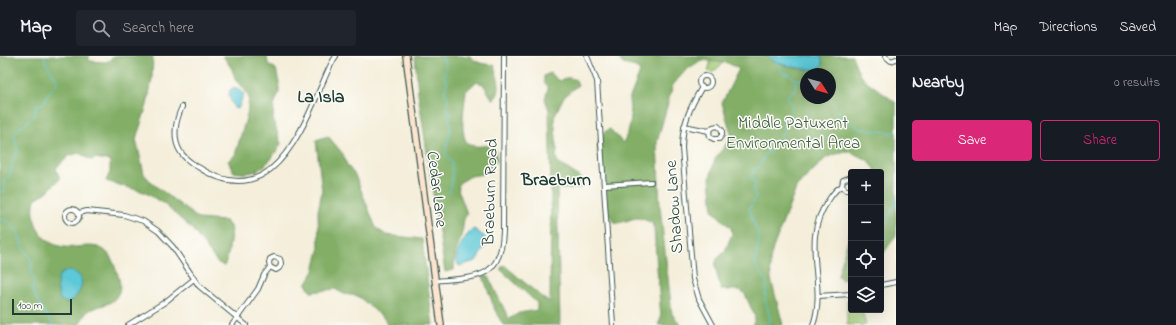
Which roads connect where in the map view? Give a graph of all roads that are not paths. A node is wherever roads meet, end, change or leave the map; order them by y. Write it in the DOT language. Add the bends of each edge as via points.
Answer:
graph roads {
  1 [pos="336,56"];
  2 [pos="406,56"];
  3 [pos="504,56"];
  4 [pos="587,56"];
  5 [pos="885,56"];
  6 [pos="896,59"];
  7 [pos="702,87"];
  8 [pos="182,107"];
  9 [pos="684,126"];
  10 [pos="709,131"];
  11 [pos="848,178"];
  12 [pos="651,182"];
  13 [pos="604,185"];
  14 [pos="842,186"];
  15 [pos="848,190"];
  16 [pos="78,213"];
  17 [pos="270,267"];
  18 [pos="194,279"];
  19 [pos="435,281"];
  20 [pos="896,282"];
  21 [pos="884,284"];
  22 [pos="848,294"];
  23 [pos="818,296"];
  24 [pos="238,317"];
  25 [pos="128,325"];
  26 [pos="232,325"];
  27 [pos="246,325"];
  28 [pos="441,325"];
  29 [pos="613,325"];
  30 [pos="713,325"];
  31 [pos="813,325"];
  1 -- 8 [label="street" via="309,115 294,140 274,166 252,179 239,182 221,180 182,154 176,142 178,115"];
  2 -- 19 [label="main road, Cedar Lane"];
  3 -- 19 [label="street, Braeburn Road" via="501,253 491,269 483,274 471,278"];
  4 -- 13 [label="street" via="597,81"];
  5 -- 6 [label="street" via="888,61"];
  7 -- 9 [label="street, Shadow Lane" via="689,110"];
  9 -- 10 [label="street"];
  9 -- 30 [label="street, Shadow Lane" via="682,148 690,261 699,300"];
  11 -- 14 [label="street" via="843,180"];
  12 -- 13 [label="street"];
  13 -- 29 [label="street"];
  14 -- 15 [label="street"];
  14 -- 23 [label="street" via="825,204 816,227 814,254"];
  16 -- 18 [label="street" via="87,211 124,215 150,225 168,240"];
  17 -- 24 [label="street"];
  18 -- 24 [label="street" via="211,297"];
  18 -- 25 [label="street" via="165,302"];
  19 -- 28 [label="main road, Cedar Lane"];
  20 -- 21 [label="street"];
  22 -- 23 [label="street"];
  23 -- 31 [label="street"];
  24 -- 26 [label="street"];
  24 -- 27 [label="street"];
}
